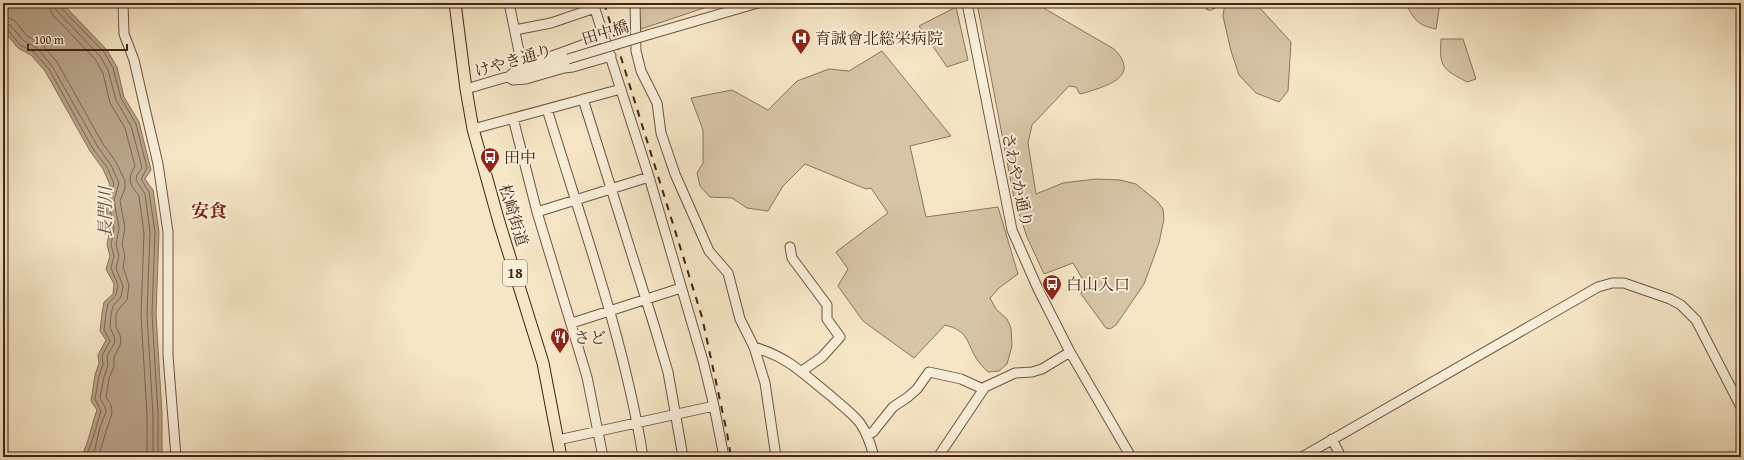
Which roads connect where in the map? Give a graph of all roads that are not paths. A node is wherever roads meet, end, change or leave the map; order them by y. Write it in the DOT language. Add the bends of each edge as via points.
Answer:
graph roads {
  1 [pos="123,3"];
  2 [pos="455,3"];
  3 [pos="509,3"];
  4 [pos="635,3"];
  5 [pos="758,3"];
  6 [pos="967,3"];
  7 [pos="1208,3"];
  8 [pos="1212,3"];
  9 [pos="594,6"];
  10 [pos="515,30"];
  11 [pos="604,37"];
  12 [pos="611,56"];
  13 [pos="568,59"];
  14 [pos="522,66"];
  15 [pos="508,77"];
  16 [pos="466,89"];
  17 [pos="621,89"];
  18 [pos="583,99"];
  19 [pos="548,109"];
  20 [pos="513,118"];
  21 [pos="473,129"];
  22 [pos="649,177"];
  23 [pos="611,189"];
  24 [pos="574,200"];
  25 [pos="537,212"];
  26 [pos="790,248"];
  27 [pos="681,288"];
  28 [pos="646,299"];
  29 [pos="609,311"];
  30 [pos="572,323"];
  31 [pos="754,347"];
  32 [pos="1070,352"];
  33 [pos="802,371"];
  34 [pos="983,390"];
  35 [pos="1740,403"];
  36 [pos="714,406"];
  37 [pos="676,415"];
  38 [pos="638,423"];
  39 [pos="599,431"];
  40 [pos="867,435"];
  41 [pos="1332,439"];
  42 [pos="558,440"];
  43 [pos="176,457"];
  44 [pos="561,457"];
  45 [pos="603,457"];
  46 [pos="643,457"];
  47 [pos="683,457"];
  48 [pos="724,457"];
  49 [pos="776,457"];
  50 [pos="874,457"];
  51 [pos="938,457"];
  52 [pos="1131,457"];
  53 [pos="1302,457"];
  54 [pos="1337,457"];
  1 -- 43 [label="street" via="124,34 134,60 146,111 168,232 168,356"];
  2 -- 16 [label="main road, 松崎街道 / 18"];
  3 -- 10 [label="street"];
  4 -- 31 [label="street" via="636,51 657,103 662,133 675,174 709,251 728,273 740,319"];
  5 -- 13 [label="street, 田中橋, bridge"];
  6 -- 32 [label="street, さわやか通り" via="1012,230"];
  7 -- 8 [label="street"];
  9 -- 10 [label="street" via="551,23"];
  9 -- 11 [label="street"];
  10 -- 14 [label="street"];
  11 -- 12 [label="street"];
  11 -- 14 [label="street"];
  12 -- 15 [label="street" via="526,79 513,80"];
  12 -- 17 [label="street"];
  13 -- 15 [label="street, けやき通り"];
  14 -- 15 [label="street"];
  15 -- 16 [label="street, けやき通り"];
  16 -- 21 [label="main road, 松崎街道 / 18"];
  17 -- 18 [label="street"];
  17 -- 22 [label="street"];
  18 -- 19 [label="street"];
  18 -- 23 [label="street"];
  19 -- 20 [label="street"];
  19 -- 24 [label="street"];
  20 -- 21 [label="street"];
  20 -- 25 [label="street"];
  21 -- 42 [label="main road, 松崎街道 / 18" via="543,363"];
  22 -- 23 [label="street"];
  22 -- 27 [label="street"];
  23 -- 24 [label="street"];
  23 -- 28 [label="street"];
  24 -- 25 [label="street"];
  24 -- 29 [label="street"];
  25 -- 30 [label="street"];
  26 -- 33 [label="street" via="792,258 827,305 827,319 840,337 822,357"];
  27 -- 28 [label="street"];
  27 -- 36 [label="street"];
  28 -- 29 [label="street"];
  28 -- 37 [label="street" via="668,372"];
  29 -- 30 [label="street"];
  29 -- 38 [label="street"];
  30 -- 39 [label="street"];
  31 -- 33 [label="street" via="780,357"];
  31 -- 49 [label="street" via="765,383"];
  32 -- 34 [label="street" via="1042,369 1015,373"];
  32 -- 52 [label="street, さわやか通り"];
  33 -- 40 [label="street" via="849,412"];
  34 -- 40 [label="street" via="961,379 929,372 917,389 894,407 873,432"];
  34 -- 51 [label="street"];
  35 -- 41 [label="street" via="1720,370 1696,320 1681,304 1624,283 1612,283 1598,287"];
  36 -- 37 [label="street"];
  36 -- 48 [label="street"];
  37 -- 38 [label="street"];
  37 -- 47 [label="street"];
  38 -- 39 [label="street"];
  38 -- 46 [label="street"];
  39 -- 42 [label="street"];
  39 -- 45 [label="street"];
  40 -- 50 [label="street"];
  41 -- 53 [label="street"];
  41 -- 54 [label="street" via="1339,453"];
  42 -- 44 [label="main road, 松崎街道 / 18"];
}
